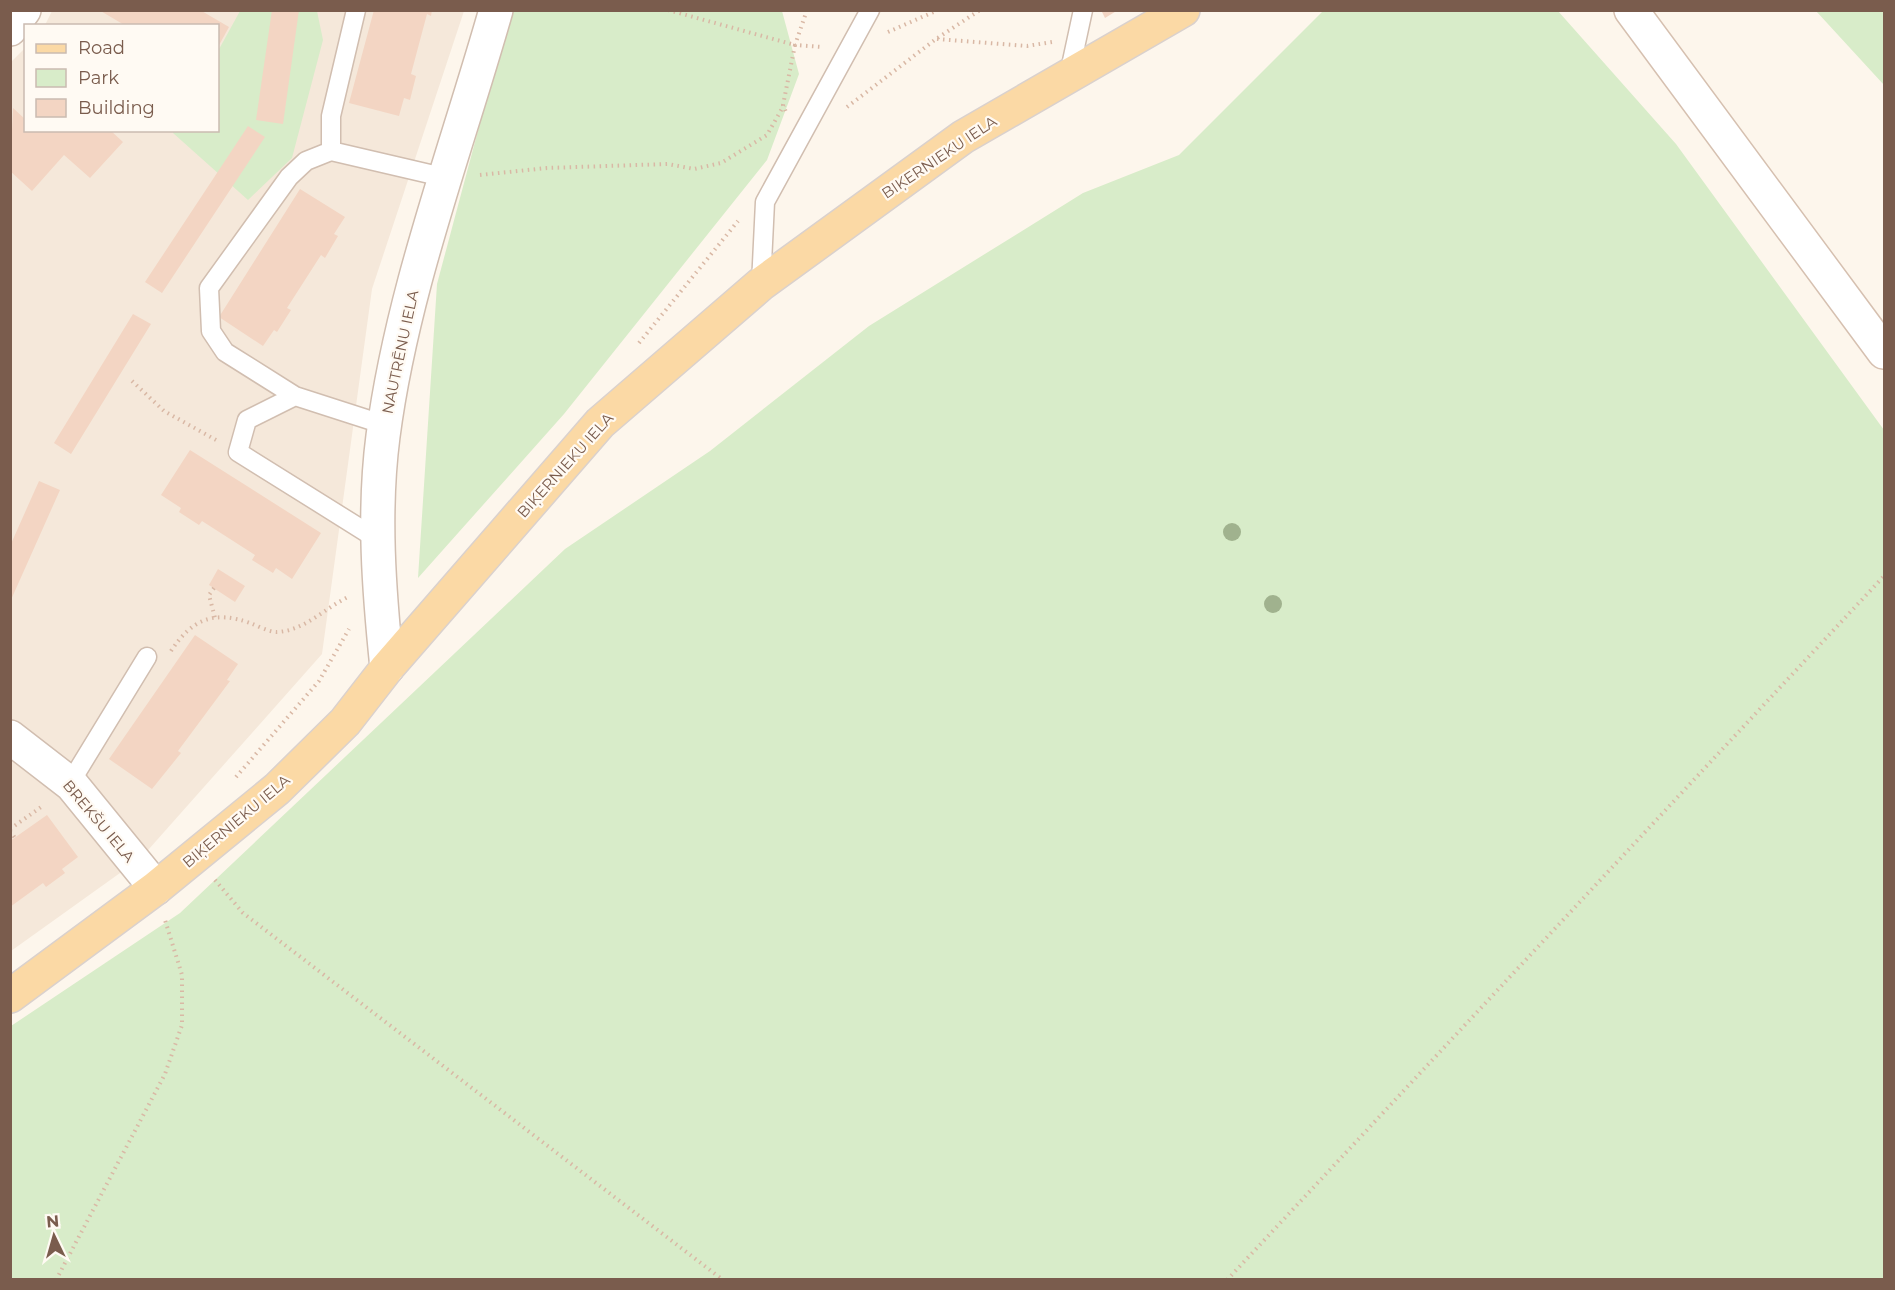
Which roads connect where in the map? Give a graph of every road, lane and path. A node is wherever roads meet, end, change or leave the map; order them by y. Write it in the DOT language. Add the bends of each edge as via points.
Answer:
graph roads {
  1 [pos="24,10"];
  2 [pos="356,10"];
  3 [pos="496,10"];
  4 [pos="807,10"];
  5 [pos="870,10"];
  6 [pos="938,10"];
  7 [pos="1083,10"];
  8 [pos="1183,10"];
  9 [pos="1631,10"];
  10 [pos="10,29"];
  11 [pos="1077,37"];
  12 [pos="936,39"];
  13 [pos="849,50"];
  14 [pos="1069,75"];
  15 [pos="826,93"];
  16 [pos="331,152"];
  17 [pos="447,178"];
  18 [pos="760,284"];
  19 [pos="1884,352"];
  20 [pos="132,381"];
  21 [pos="295,396"];
  22 [pos="385,425"];
  23 [pos="238,452"];
  24 [pos="377,539"];
  25 [pos="1884,576"];
  26 [pos="379,582"];
  27 [pos="214,588"];
  28 [pos="215,618"];
  29 [pos="350,626"];
  30 [pos="156,658"];
  31 [pos="387,668"];
  32 [pos="10,737"];
  33 [pos="71,784"];
  34 [pos="228,786"];
  35 [pos="10,830"];
  36 [pos="15,838"];
  37 [pos="195,857"];
  38 [pos="156,888"];
  39 [pos="10,996"];
  40 [pos="56,1280"];
  41 [pos="723,1280"];
  42 [pos="1227,1280"];
  1 -- 10 [label="street"];
  2 -- 16 [label="lane" via="331,116"];
  3 -- 17 [label="street, NAUTRĒNU IELA"];
  4 -- 13 [label="path" via="795,45"];
  5 -- 13 [label="lane"];
  6 -- 13 [label="path"];
  7 -- 11 [label="lane"];
  8 -- 14 [label="main road, BIĶERNIEKU IELA"];
  9 -- 19 [label="street"];
  11 -- 12 [label="path" via="1027,46"];
  11 -- 14 [label="lane"];
  13 -- 15 [label="lane"];
  14 -- 18 [label="main road, BIĶERNIEKU IELA" via="963,136"];
  15 -- 17 [label="path" via="783,105 767,135 721,163 694,169 668,164 547,168"];
  15 -- 18 [label="lane" via="765,202"];
  16 -- 17 [label="lane"];
  16 -- 21 [label="lane" via="306,161 289,177 209,288 211,331 225,352"];
  17 -- 22 [label="street, NAUTRĒNU IELA" via="406,312"];
  18 -- 31 [label="main road, BIĶERNIEKU IELA" via="600,423"];
  20 -- 23 [label="path" via="164,411"];
  21 -- 22 [label="lane"];
  21 -- 23 [label="lane" via="247,420"];
  22 -- 24 [label="street, NAUTRĒNU IELA"];
  23 -- 24 [label="lane"];
  24 -- 26 [label="street, NAUTRĒNU IELA"];
  25 -- 42 [label="path"];
  26 -- 28 [label="path" via="296,628 275,632 236,618"];
  26 -- 31 [label="street, NAUTRĒNU IELA"];
  27 -- 28 [label="path" via="209,596"];
  28 -- 30 [label="path" via="195,624"];
  29 -- 34 [label="path" via="319,681"];
  30 -- 33 [label="lane"];
  31 -- 37 [label="main road, BIĶERNIEKU IELA" via="345,722 278,789"];
  32 -- 33 [label="street, BREKŠU IELA"];
  33 -- 35 [label="path"];
  33 -- 38 [label="street, BREKŠU IELA"];
  35 -- 36 [label="path"];
  37 -- 38 [label="main road, BIĶERNIEKU IELA"];
  37 -- 41 [label="path" via="243,913"];
  38 -- 39 [label="main road, BIĶERNIEKU IELA"];
  38 -- 40 [label="path" via="182,975 182,1025 165,1074"];
}
